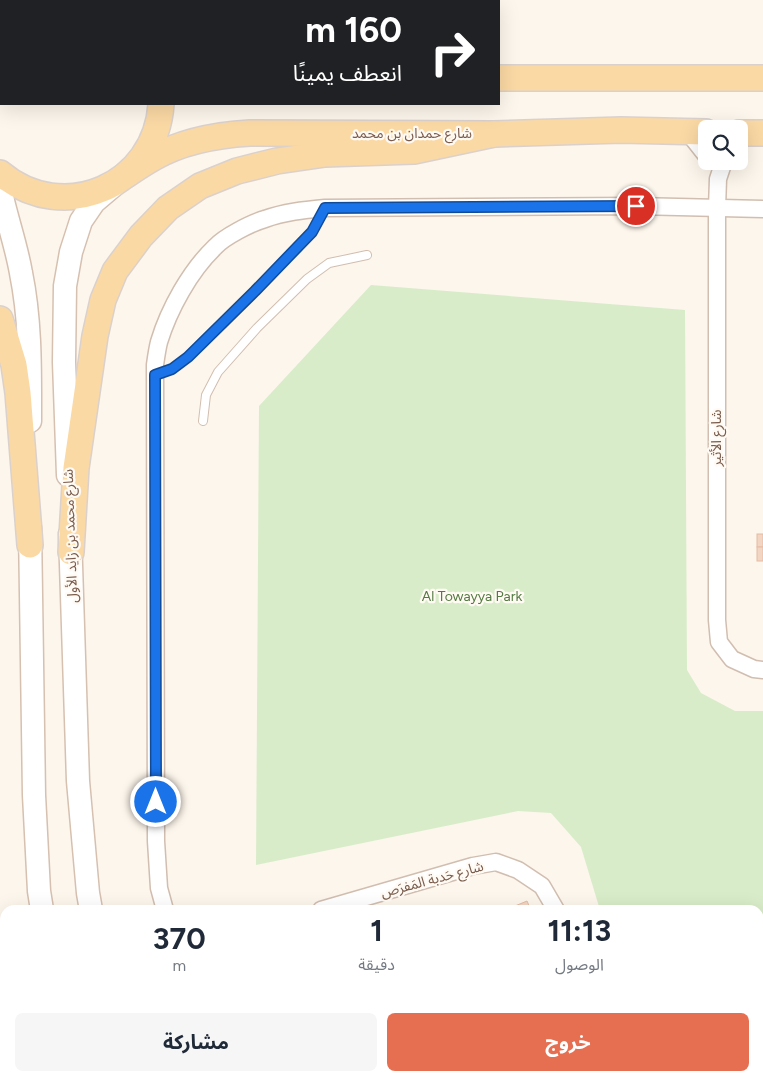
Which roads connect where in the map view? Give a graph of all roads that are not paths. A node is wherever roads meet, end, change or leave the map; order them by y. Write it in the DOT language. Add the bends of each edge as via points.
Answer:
graph roads {
  1 [pos="501,78"];
  2 [pos="763,78"];
  3 [pos="161,105"];
  4 [pos="697,132"];
  5 [pos="494,134"];
  6 [pos="714,170"];
  7 [pos="721,170"];
  8 [pos="0,173"];
  9 [pos="123,177"];
  10 [pos="718,179"];
  11 [pos="0,188"];
  12 [pos="325,208"];
  13 [pos="717,208"];
  14 [pos="763,208"];
  15 [pos="367,255"];
  16 [pos="0,319"];
  17 [pos="155,375"];
  18 [pos="203,422"];
  19 [pos="30,545"];
  20 [pos="71,552"];
  21 [pos="763,670"];
  22 [pos="41,905"];
  23 [pos="90,905"];
  24 [pos="164,905"];
  25 [pos="338,905"];
  26 [pos="553,905"];
  1 -- 2 [label="main road"];
  3 -- 9 [label="main road" via="149,148"];
  4 -- 5 [label="main road, شارع حمدان بن محمد" via="621,130"];
  5 -- 9 [label="main road, شارع حمدان بن محمد" via="228,134 185,144 154,157"];
  5 -- 20 [label="main road" via="414,151 325,154 237,170 200,186 168,208 140,236 115,271 103,300 76,468"];
  6 -- 10 [label="street, شارع الأثير"];
  7 -- 10 [label="street, شارع الأثير"];
  8 -- 9 [label="main road" via="20,187 64,197 93,193"];
  9 -- 20 [label="main road, شارع محمد بن زايد الأول" via="94,202 82,221 71,252 65,286 64,362"];
  10 -- 13 [label="street, شارع الأثير"];
  11 -- 19 [label="main road" via="28,314"];
  12 -- 13 [label="street"];
  12 -- 17 [label="lane" via="312,232 262,285 188,357 172,369"];
  12 -- 17 [label="street" via="263,219 216,246 186,283 167,320 158,344"];
  13 -- 14 [label="street"];
  13 -- 21 [label="street, شارع الأثير" via="719,642 732,659"];
  15 -- 18 [label="lane" via="329,263 307,279 257,328 218,372 206,395"];
  16 -- 19 [label="main road" via="17,384"];
  17 -- 24 [label="street" via="156,841 159,888"];
  19 -- 22 [label="main road" via="34,795"];
  20 -- 23 [label="main road, شارع محمد بن زايد الأول" via="78,781"];
  25 -- 26 [label="street, شارع حَدبة المَفرَص" via="496,862 518,870 542,886"];
}
